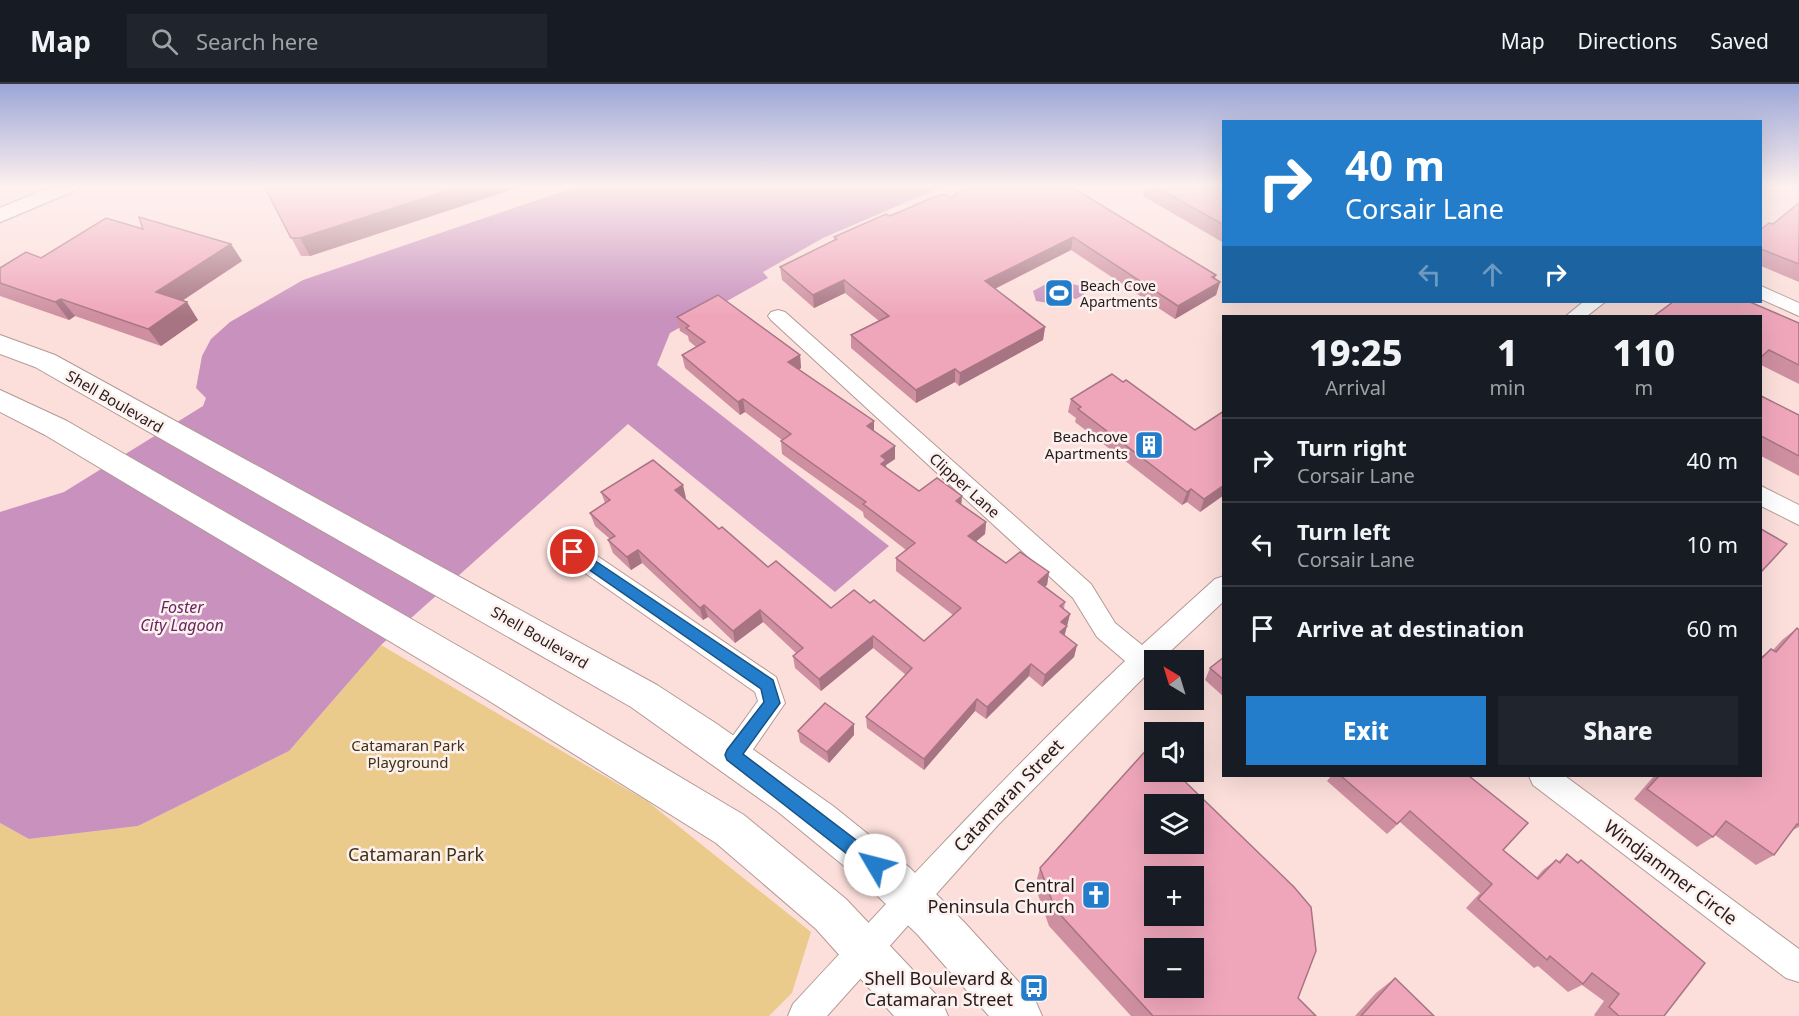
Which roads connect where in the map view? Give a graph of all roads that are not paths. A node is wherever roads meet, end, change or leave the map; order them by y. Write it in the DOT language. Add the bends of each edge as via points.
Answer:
graph roads {
  1 [pos="1762,292"];
  2 [pos="1594,303"];
  3 [pos="1799,310"];
  4 [pos="1576,315"];
  5 [pos="778,316"];
  6 [pos="0,344"];
  7 [pos="0,400"];
  8 [pos="1762,496"];
  9 [pos="1799,516"];
  10 [pos="573,552"];
  11 [pos="1222,588"];
  12 [pos="1142,660"];
  13 [pos="733,755"];
  14 [pos="1544,777"];
  15 [pos="910,898"];
  16 [pos="863,948"];
  17 [pos="1799,965"];
  18 [pos="805,1016"];
  19 [pos="925,1016"];
  20 [pos="1019,1016"];
  1 -- 3 [label="street"];
  2 -- 4 [label="street"];
  5 -- 12 [label="street, Clipper Lane" via="1082,591 1106,630"];
  6 -- 13 [label="main road, Shell Boulevard" via="45,361 644,696"];
  7 -- 16 [label="main road" via="56,428 499,688 730,829 831,914"];
  8 -- 9 [label="street"];
  10 -- 13 [label="street" via="767,685 772,703"];
  11 -- 12 [label="street, Catamaran Street"];
  12 -- 15 [label="street, Catamaran Street"];
  13 -- 15 [label="main road, Shell Boulevard" via="875,865"];
  14 -- 17 [label="street, Windjammer Circle" via="1797,968"];
  15 -- 16 [label="street, Catamaran Street"];
  15 -- 20 [label="main road, Shell Boulevard"];
  16 -- 18 [label="street, Catamaran Street"];
  16 -- 19 [label="main road"];
}
